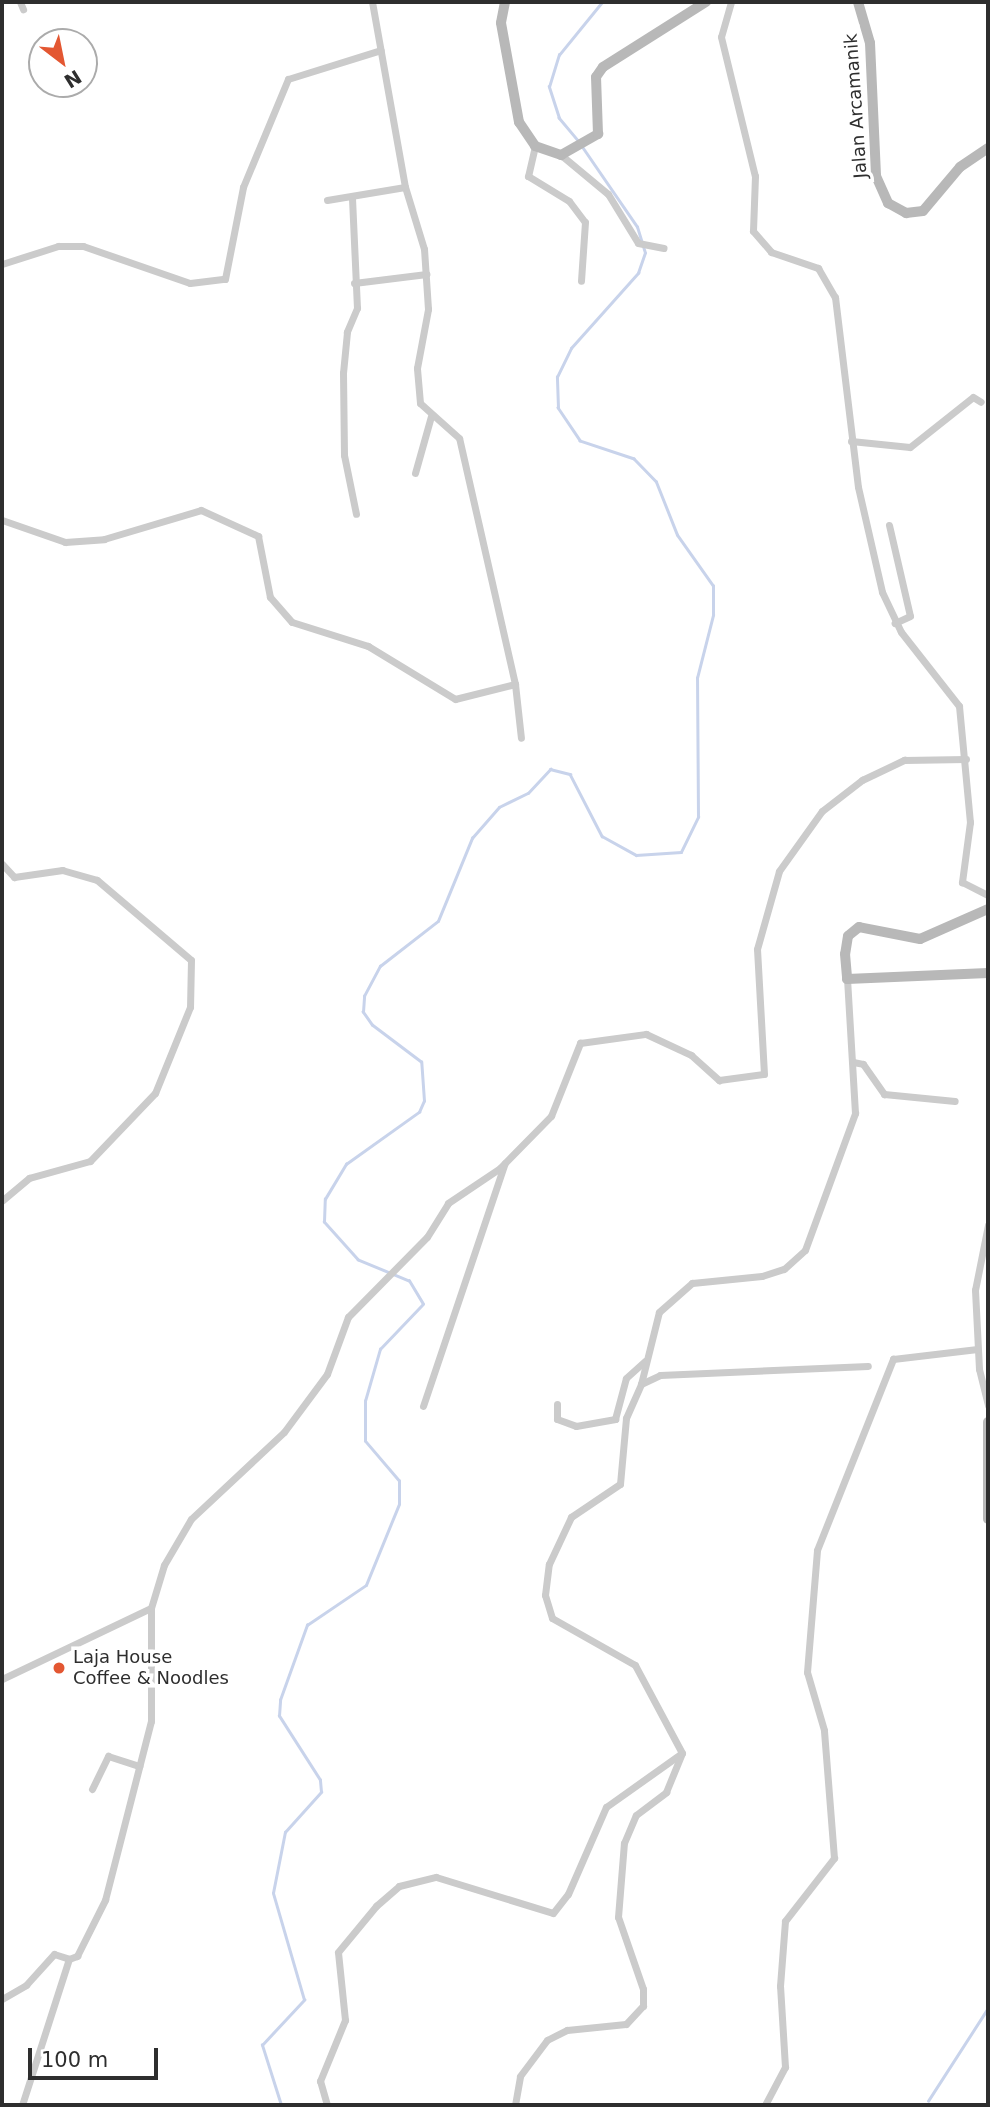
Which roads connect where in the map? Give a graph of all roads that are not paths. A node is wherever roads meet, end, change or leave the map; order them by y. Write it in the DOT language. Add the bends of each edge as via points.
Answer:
graph roads {
  1 [pos="372,2"];
  2 [pos="505,2"];
  3 [pos="706,2"];
  4 [pos="731,2"];
  5 [pos="858,2"];
  6 [pos="381,50"];
  7 [pos="536,146"];
  8 [pos="988,148"];
  9 [pos="561,155"];
  10 [pos="405,187"];
  11 [pos="352,198"];
  12 [pos="327,200"];
  13 [pos="664,248"];
  14 [pos="2,264"];
  15 [pos="426,274"];
  16 [pos="581,281"];
  17 [pos="354,283"];
  18 [pos="981,402"];
  19 [pos="431,416"];
  20 [pos="851,441"];
  21 [pos="415,473"];
  22 [pos="356,514"];
  23 [pos="2,520"];
  24 [pos="889,524"];
  25 [pos="895,623"];
  26 [pos="515,684"];
  27 [pos="521,738"];
  28 [pos="966,759"];
  29 [pos="2,864"];
  30 [pos="988,895"];
  31 [pos="988,909"];
  32 [pos="988,973"];
  33 [pos="847,979"];
  34 [pos="853,1062"];
  35 [pos="955,1101"];
  36 [pos="505,1158"];
  37 [pos="2,1200"];
  38 [pos="988,1226"];
  39 [pos="977,1349"];
  40 [pos="645,1361"];
  41 [pos="868,1366"];
  42 [pos="641,1384"];
  43 [pos="557,1404"];
  44 [pos="423,1406"];
  45 [pos="988,1406"];
  46 [pos="988,1422"];
  47 [pos="988,1519"];
  48 [pos="151,1608"];
  49 [pos="2,1679"];
  50 [pos="682,1753"];
  51 [pos="139,1766"];
  52 [pos="92,1789"];
  53 [pos="69,1959"];
  54 [pos="2,1999"];
  55 [pos="22,2105"];
  56 [pos="327,2105"];
  57 [pos="515,2105"];
  58 [pos="765,2105"];
  1 -- 6 [label="street"];
  2 -- 7 [label="street" via="501,23 515,107"];
  3 -- 9 [label="street" via="603,66 596,76 598,134"];
  4 -- 20 [label="street" via="722,37 755,176 752,231 763,247 808,261 827,279"];
  5 -- 8 [label="street, Jalan Arcamanik" via="870,43 876,176 888,203 906,213 923,211 960,167"];
  6 -- 10 [label="street"];
  6 -- 14 [label="street" via="288,79 243,187 225,279 190,283 83,246 58,246"];
  7 -- 9 [label="street"];
  7 -- 16 [label="street" via="528,176 569,201 585,222"];
  9 -- 13 [label="street" via="608,194 638,243"];
  10 -- 11 [label="street"];
  10 -- 15 [label="street"];
  11 -- 12 [label="street"];
  11 -- 17 [label="street"];
  15 -- 17 [label="street"];
  15 -- 19 [label="street" via="417,384 420,403"];
  17 -- 22 [label="street" via="356,317 346,332 343,373 344,455"];
  18 -- 20 [label="street" via="973,397 910,447"];
  19 -- 21 [label="street"];
  19 -- 26 [label="street" via="459,438"];
  20 -- 25 [label="street" via="882,592"];
  23 -- 26 [label="street" via="65,542 104,539 201,510 258,536 270,597 292,622 368,646 454,699"];
  24 -- 25 [label="street" via="910,616"];
  25 -- 28 [label="street" via="956,699"];
  26 -- 27 [label="street"];
  28 -- 30 [label="street" via="970,835 962,881"];
  28 -- 36 [label="street" via="904,760 862,779 822,811 779,871 757,949 764,1074 719,1080 691,1055 646,1034 586,1038 573,1051 551,1116"];
  29 -- 37 [label="street" via="14,877 82,873 191,960 190,1007 155,1093 90,1161 29,1178"];
  31 -- 33 [label="street" via="920,939 859,928 846,942"];
  32 -- 33 [label="street"];
  33 -- 34 [label="street"];
  34 -- 35 [label="street" via="863,1064 884,1094"];
  34 -- 40 [label="street" via="855,1113 805,1250 784,1269 692,1283 672,1296 659,1312"];
  36 -- 44 [label="street"];
  36 -- 48 [label="street" via="452,1199 427,1237 348,1317 327,1374 284,1432 191,1519 164,1565"];
  38 -- 39 [label="street" via="977,1263"];
  39 -- 45 [label="street"];
  39 -- 58 [label="street" via="893,1359 817,1550 807,1672 824,1730 834,1857 785,1921 780,1986 786,2067"];
  40 -- 42 [label="street"];
  40 -- 43 [label="street" via="626,1378 615,1419 576,1426 557,1419"];
  41 -- 42 [label="street" via="660,1375"];
  42 -- 50 [label="street" via="626,1418 621,1484 571,1517 550,1564 545,1595 552,1618 635,1665"];
  46 -- 47 [label="street"];
  48 -- 49 [label="street"];
  48 -- 51 [label="street" via="151,1721"];
  50 -- 56 [label="street" via="606,1807 568,1894 553,1913 436,1877 411,1880 376,1906 338,1952 345,2020 320,2081"];
  50 -- 57 [label="street" via="666,1792 636,1815 624,1843 618,1917 643,1989 643,2006 626,2024 567,2030 547,2040 520,2076"];
  51 -- 52 [label="street" via="109,1755"];
  51 -- 53 [label="street" via="105,1900 77,1956"];
  53 -- 54 [label="street" via="54,1954 26,1985"];
  53 -- 55 [label="street"];
}
